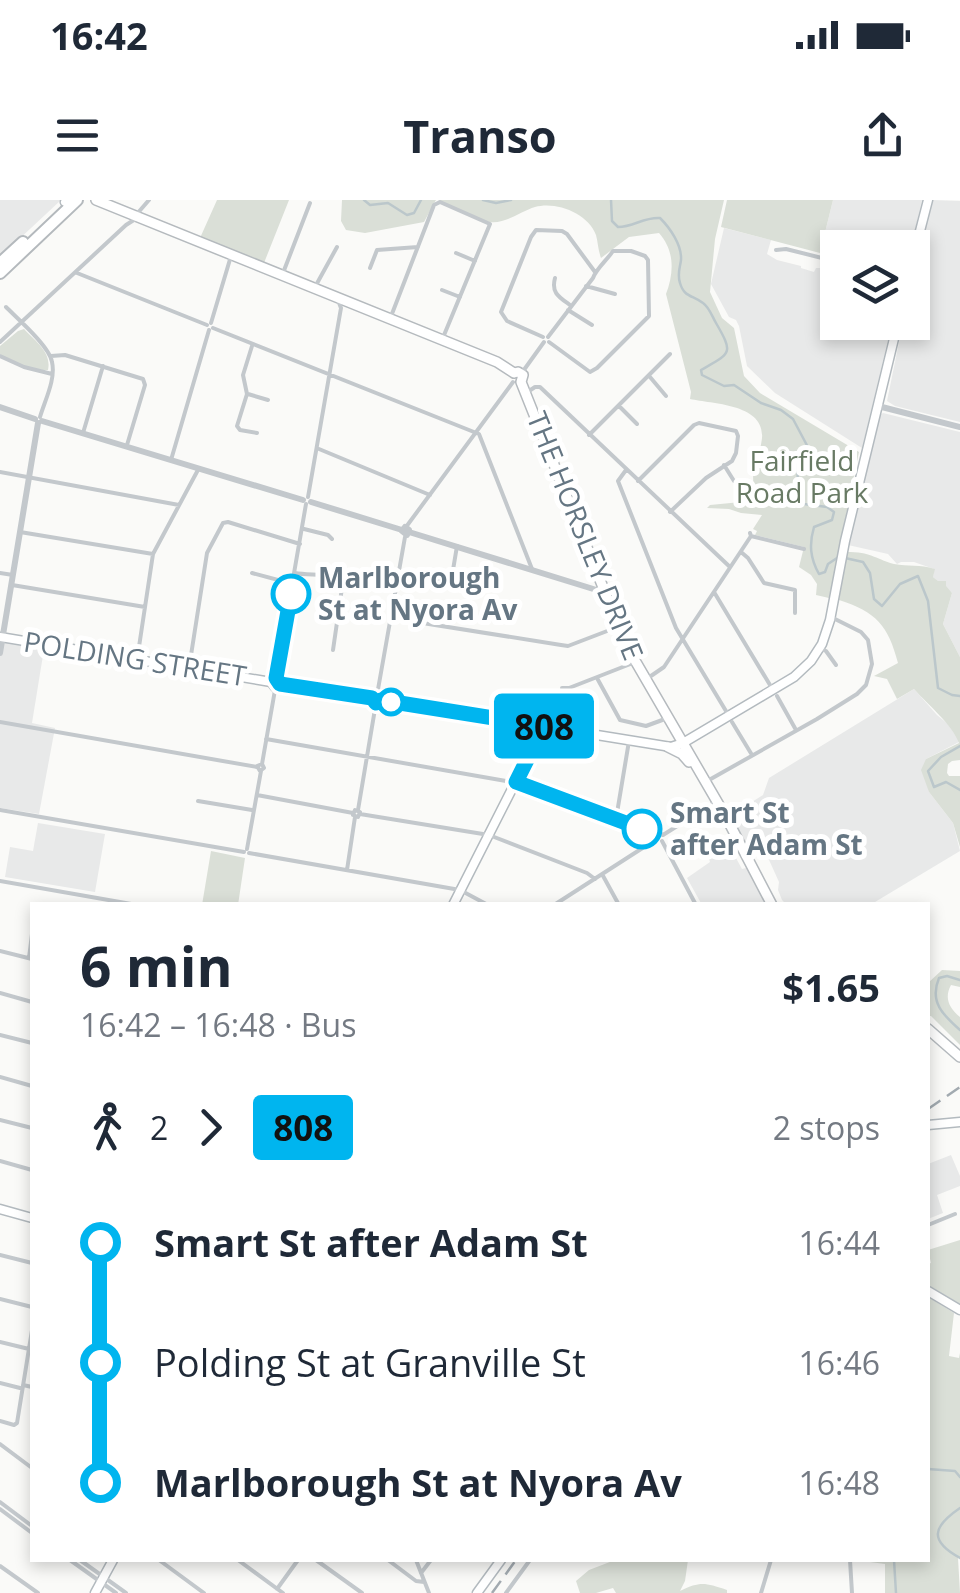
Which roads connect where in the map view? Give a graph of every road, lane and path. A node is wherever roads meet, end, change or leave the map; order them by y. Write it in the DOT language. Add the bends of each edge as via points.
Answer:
graph roads {
  1 [pos="69,200"];
  2 [pos="96,200"];
  3 [pos="106,200"];
  4 [pos="149,200"];
  5 [pos="928,200"];
  6 [pos="436,202"];
  7 [pos="310,203"];
  8 [pos="130,217"];
  9 [pos="920,230"];
  10 [pos="418,247"];
  11 [pos="337,248"];
  12 [pos="776,250"];
  13 [pos="456,253"];
  14 [pos="231,256"];
  15 [pos="820,258"];
  16 [pos="475,261"];
  17 [pos="0,263"];
  18 [pos="370,268"];
  19 [pos="76,272"];
  20 [pos="594,272"];
  21 [pos="0,273"];
  22 [pos="282,276"];
  23 [pos="554,278"];
  24 [pos="586,286"];
  25 [pos="314,289"];
  26 [pos="442,290"];
  27 [pos="615,294"];
  28 [pos="460,297"];
  29 [pos="342,303"];
  30 [pos="6,307"];
  31 [pos="570,308"];
  32 [pos="503,317"];
  33 [pos="390,319"];
  34 [pos="496,320"];
  35 [pos="22,323"];
  36 [pos="592,325"];
  37 [pos="210,327"];
  38 [pos="442,340"];
  39 [pos="546,340"];
  40 [pos="894,340"];
  41 [pos="0,342"];
  42 [pos="252,344"];
  43 [pos="670,354"];
  44 [pos="0,356"];
  45 [pos="51,356"];
  46 [pos="103,366"];
  47 [pos="52,374"];
  48 [pos="329,374"];
  49 [pos="649,376"];
  50 [pos="519,381"];
  51 [pos="247,394"];
  52 [pos="666,396"];
  53 [pos="268,400"];
  54 [pos="619,406"];
  55 [pos="878,406"];
  56 [pos="0,407"];
  57 [pos="39,420"];
  58 [pos="637,424"];
  59 [pos="960,427"];
  60 [pos="257,433"];
  61 [pos="476,433"];
  62 [pos="83,434"];
  63 [pos="589,434"];
  64 [pos="126,446"];
  65 [pos="316,448"];
  66 [pos="171,460"];
  67 [pos="724,465"];
  68 [pos="199,468"];
  69 [pos="626,470"];
  70 [pos="0,472"];
  71 [pos="29,477"];
  72 [pos="638,481"];
  73 [pos="734,481"];
  74 [pos="430,495"];
  75 [pos="307,501"];
  76 [pos="179,505"];
  77 [pos="670,512"];
  78 [pos="302,528"];
  79 [pos="406,531"];
  80 [pos="20,532"];
  81 [pos="332,539"];
  82 [pos="300,544"];
  83 [pos="457,546"];
  84 [pos="804,549"];
  85 [pos="741,552"];
  86 [pos="154,554"];
  87 [pos="730,567"];
  88 [pos="532,569"];
  89 [pos="0,573"];
  90 [pos="252,573"];
  91 [pos="295,573"];
  92 [pos="13,575"];
  93 [pos="435,579"];
  94 [pos="600,580"];
  95 [pos="451,582"];
  96 [pos="293,584"];
  97 [pos="466,584"];
  98 [pos="11,585"];
  99 [pos="589,586"];
  100 [pos="604,592"];
  101 [pos="714,592"];
  102 [pos="145,607"];
  103 [pos="794,613"];
  104 [pos="830,617"];
  105 [pos="391,618"];
  106 [pos="618,626"];
  107 [pos="1,638"];
  108 [pos="683,638"];
  109 [pos="819,648"];
  110 [pos="333,650"];
  111 [pos="0,653"];
  112 [pos="137,660"];
  113 [pos="636,662"];
  114 [pos="836,665"];
  115 [pos="189,668"];
  116 [pos="597,678"];
  117 [pos="646,679"];
  118 [pos="276,682"];
  119 [pos="562,688"];
  120 [pos="775,693"];
  121 [pos="377,699"];
  122 [pos="668,718"];
  123 [pos="731,719"];
  124 [pos="0,722"];
  125 [pos="544,726"];
  126 [pos="796,730"];
  127 [pos="703,732"];
  128 [pos="266,739"];
  129 [pos="629,741"];
  130 [pos="683,743"];
  131 [pos="668,747"];
  132 [pos="690,755"];
  133 [pos="752,755"];
  134 [pos="366,756"];
  135 [pos="260,768"];
  136 [pos="514,779"];
  137 [pos="711,791"];
  138 [pos="257,796"];
  139 [pos="198,801"];
  140 [pos="0,810"];
  141 [pos="254,810"];
  142 [pos="356,814"];
  143 [pos="616,819"];
  144 [pos="488,836"];
  145 [pos="659,838"];
  146 [pos="247,851"];
  147 [pos="346,870"];
  148 [pos="602,874"];
  149 [pos="595,879"];
  150 [pos="0,881"];
  151 [pos="460,890"];
  152 [pos="120,902"];
  153 [pos="454,902"];
  154 [pos="482,902"];
  155 [pos="559,902"];
  156 [pos="617,902"];
  157 [pos="694,902"];
  158 [pos="772,902"];
  159 [pos="0,950"];
  160 [pos="30,958"];
  161 [pos="0,993"];
  162 [pos="30,1001"];
  163 [pos="930,1031"];
  164 [pos="0,1034"];
  165 [pos="30,1042"];
  166 [pos="960,1053"];
  167 [pos="0,1077"];
  168 [pos="30,1085"];
  169 [pos="0,1120"];
  170 [pos="960,1122"];
  171 [pos="930,1124"];
  172 [pos="30,1128"];
  173 [pos="0,1162"];
  174 [pos="30,1170"];
  175 [pos="0,1210"];
  176 [pos="956,1214"];
  177 [pos="30,1218"];
  178 [pos="930,1223"];
  179 [pos="0,1255"];
  180 [pos="30,1262"];
  181 [pos="930,1291"];
  182 [pos="0,1298"];
  183 [pos="30,1306"];
  184 [pos="960,1310"];
  185 [pos="0,1342"];
  186 [pos="30,1343"];
  187 [pos="29,1349"];
  188 [pos="0,1383"];
  189 [pos="22,1387"];
  190 [pos="30,1387"];
  191 [pos="0,1421"];
  192 [pos="0,1444"];
  193 [pos="30,1466"];
  194 [pos="0,1502"];
  195 [pos="0,1509"];
  196 [pos="30,1524"];
  197 [pos="30,1532"];
  198 [pos="73,1562"];
  199 [pos="82,1562"];
  200 [pos="111,1562"];
  201 [pos="162,1562"];
  202 [pos="241,1562"];
  203 [pos="296,1562"];
  204 [pos="319,1562"];
  205 [pos="391,1562"];
  206 [pos="417,1562"];
  207 [pos="430,1562"];
  208 [pos="501,1562"];
  209 [pos="529,1562"];
  210 [pos="770,1562"];
  211 [pos="850,1562"];
  212 [pos="0,1566"];
  213 [pos="422,1573"];
  214 [pos="102,1580"];
  215 [pos="424,1582"];
  216 [pos="277,1588"];
  217 [pos="38,1593"];
  218 [pos="95,1593"];
  219 [pos="116,1593"];
  220 [pos="126,1593"];
  221 [pos="204,1593"];
  222 [pos="283,1593"];
  223 [pos="362,1593"];
  224 [pos="429,1593"];
  225 [pos="478,1593"];
  226 [pos="506,1593"];
  227 [pos="762,1593"];
  228 [pos="852,1593"];
  1 -- 17 [label="highway"];
  1 -- 21 [label="highway"];
  2 -- 8 [label="main road"];
  3 -- 8 [label="main road"];
  4 -- 8 [label="street"];
  5 -- 9 [label="main road"];
  6 -- 10 [label="street"];
  6 -- 16 [label="street" via="490,224"];
  7 -- 22 [label="street"];
  8 -- 14 [label="main road"];
  8 -- 19 [label="street"];
  10 -- 18 [label="street" via="377,250"];
  10 -- 33 [label="street"];
  11 -- 25 [label="street"];
  12 -- 15 [label="street"];
  13 -- 16 [label="street"];
  14 -- 22 [label="main road"];
  14 -- 37 [label="street"];
  16 -- 28 [label="street"];
  19 -- 35 [label="street"];
  19 -- 37 [label="street"];
  20 -- 24 [label="street"];
  20 -- 32 [label="street" via="567,234 536,230"];
  20 -- 39 [label="street" via="613,251 641,254 648,260 650,316 590,372"];
  22 -- 25 [label="main road"];
  23 -- 31 [label="street" via="555,294"];
  24 -- 27 [label="street"];
  24 -- 31 [label="street"];
  25 -- 29 [label="main road"];
  26 -- 28 [label="street"];
  28 -- 38 [label="street"];
  29 -- 33 [label="main road"];
  29 -- 48 [label="street"];
  30 -- 35 [label="street"];
  31 -- 36 [label="street"];
  31 -- 39 [label="street"];
  32 -- 34 [label="street"];
  32 -- 39 [label="street"];
  33 -- 38 [label="main road"];
  35 -- 41 [label="street"];
  35 -- 45 [label="street"];
  37 -- 42 [label="street"];
  37 -- 66 [label="street"];
  38 -- 50 [label="main road" via="497,362"];
  39 -- 50 [label="street"];
  40 -- 55 [label="main road"];
  42 -- 48 [label="street"];
  42 -- 51 [label="street" via="243,376"];
  43 -- 49 [label="street"];
  44 -- 47 [label="street"];
  45 -- 46 [label="street"];
  45 -- 47 [label="street"];
  46 -- 62 [label="street"];
  46 -- 64 [label="street" via="145,382"];
  47 -- 57 [label="street"];
  48 -- 61 [label="street"];
  48 -- 65 [label="street"];
  49 -- 52 [label="street"];
  49 -- 54 [label="street"];
  50 -- 61 [label="street"];
  50 -- 63 [label="street" via="537,386"];
  50 -- 94 [label="main road, THE HORSLEY DRIVE"];
  51 -- 53 [label="street"];
  51 -- 60 [label="street" via="238,426"];
  54 -- 58 [label="street"];
  54 -- 63 [label="street"];
  55 -- 59 [label="street"];
  55 -- 104 [label="main road"];
  56 -- 57 [label="street"];
  57 -- 62 [label="street"];
  57 -- 71 [label="street"];
  61 -- 74 [label="street"];
  61 -- 88 [label="street"];
  62 -- 64 [label="street"];
  63 -- 69 [label="street"];
  64 -- 66 [label="street"];
  65 -- 74 [label="street"];
  65 -- 75 [label="street"];
  66 -- 68 [label="street"];
  67 -- 72 [label="street" via="736,453 736,431 699,423"];
  67 -- 73 [label="street"];
  67 -- 77 [label="street"];
  68 -- 75 [label="street"];
  68 -- 76 [label="street"];
  69 -- 72 [label="street"];
  69 -- 108 [label="street" via="618,481"];
  70 -- 71 [label="street"];
  71 -- 76 [label="street"];
  71 -- 80 [label="street"];
  72 -- 77 [label="street"];
  74 -- 79 [label="street"];
  75 -- 78 [label="street"];
  75 -- 79 [label="street"];
  76 -- 86 [label="street"];
  77 -- 87 [label="street"];
  78 -- 81 [label="street"];
  78 -- 82 [label="street"];
  79 -- 83 [label="street"];
  79 -- 105 [label="street"];
  80 -- 86 [label="street"];
  80 -- 92 [label="street"];
  82 -- 91 [label="street"];
  82 -- 115 [label="street" via="224,523 208,553"];
  83 -- 88 [label="street"];
  83 -- 95 [label="street"];
  84 -- 85 [label="street" via="751,535"];
  85 -- 87 [label="street"];
  85 -- 103 [label="street" via="764,583 794,590"];
  86 -- 102 [label="street"];
  87 -- 101 [label="street"];
  88 -- 99 [label="street"];
  89 -- 92 [label="street"];
  90 -- 96 [label="street"];
  91 -- 96 [label="street"];
  91 -- 110 [label="street" via="343,580"];
  92 -- 98 [label="street"];
  93 -- 95 [label="street"];
  94 -- 99 [label="street"];
  94 -- 100 [label="main road, THE HORSLEY DRIVE"];
  95 -- 97 [label="street"];
  96 -- 118 [label="street"];
  98 -- 102 [label="street"];
  98 -- 107 [label="street"];
  99 -- 100 [label="street"];
  100 -- 106 [label="main road, THE HORSLEY DRIVE"];
  101 -- 108 [label="street"];
  101 -- 120 [label="street"];
  102 -- 112 [label="street"];
  104 -- 109 [label="main road"];
  104 -- 126 [label="street" via="866,637 870,676 858,694"];
  105 -- 106 [label="street" via="560,646"];
  105 -- 121 [label="street"];
  106 -- 113 [label="main road, THE HORSLEY DRIVE"];
  107 -- 111 [label="street"];
  107 -- 112 [label="main road, POLDING STREET"];
  108 -- 117 [label="street" via="664,668"];
  108 -- 123 [label="street"];
  109 -- 114 [label="street"];
  109 -- 120 [label="main road, POLDING STREET"];
  112 -- 115 [label="main road, POLDING STREET"];
  113 -- 116 [label="street"];
  113 -- 117 [label="main road, THE HORSLEY DRIVE"];
  115 -- 118 [label="main road, POLDING STREET"];
  116 -- 119 [label="street"];
  116 -- 122 [label="street" via="620,720 646,726"];
  117 -- 122 [label="main road, THE HORSLEY DRIVE"];
  118 -- 121 [label="main road, POLDING STREET"];
  118 -- 128 [label="street"];
  120 -- 123 [label="main road, POLDING STREET"];
  120 -- 126 [label="street"];
  121 -- 125 [label="main road, POLDING STREET"];
  121 -- 134 [label="street"];
  122 -- 130 [label="main road, THE HORSLEY DRIVE"];
  123 -- 127 [label="main road, POLDING STREET"];
  123 -- 133 [label="street"];
  124 -- 135 [label="street"];
  125 -- 129 [label="main road, POLDING STREET"];
  125 -- 136 [label="main road"];
  126 -- 133 [label="street"];
  127 -- 130 [label="main road, POLDING STREET"];
  127 -- 132 [label="main road"];
  128 -- 134 [label="street"];
  128 -- 135 [label="street"];
  129 -- 131 [label="main road, POLDING STREET"];
  129 -- 143 [label="street"];
  130 -- 131 [label="main road, POLDING STREET"];
  130 -- 132 [label="main road, THE HORSLEY DRIVE"];
  131 -- 137 [label="main road" via="689,761"];
  132 -- 137 [label="main road, THE HORSLEY DRIVE"];
  133 -- 137 [label="street"];
  134 -- 136 [label="street"];
  134 -- 142 [label="street"];
  135 -- 138 [label="street"];
  136 -- 143 [label="street"];
  136 -- 144 [label="main road"];
  137 -- 145 [label="street"];
  137 -- 158 [label="main road, THE HORSLEY DRIVE"];
  138 -- 141 [label="street"];
  138 -- 142 [label="street"];
  139 -- 141 [label="street"];
  140 -- 146 [label="street"];
  141 -- 146 [label="street"];
  142 -- 144 [label="street"];
  142 -- 147 [label="street"];
  143 -- 145 [label="street"];
  144 -- 149 [label="street"];
  144 -- 151 [label="main road"];
  145 -- 148 [label="street"];
  145 -- 157 [label="street"];
  146 -- 147 [label="street"];
  147 -- 151 [label="street"];
  148 -- 149 [label="street"];
  148 -- 156 [label="street"];
  149 -- 155 [label="street"];
  150 -- 152 [label="street"];
  151 -- 153 [label="main road"];
  151 -- 154 [label="street"];
  159 -- 160 [label="street"];
  161 -- 162 [label="street"];
  163 -- 166 [label="main road"];
  163 -- 166 [label="main road"];
  164 -- 165 [label="street"];
  167 -- 168 [label="street"];
  169 -- 172 [label="street"];
  170 -- 171 [label="main road"];
  173 -- 174 [label="street"];
  175 -- 177 [label="main road"];
  176 -- 178 [label="street"];
  179 -- 180 [label="street"];
  181 -- 184 [label="main road"];
  182 -- 183 [label="street"];
  185 -- 187 [label="street"];
  186 -- 187 [label="street"];
  187 -- 189 [label="street"];
  188 -- 189 [label="street"];
  189 -- 190 [label="street"];
  189 -- 191 [label="street" via="16,1424"];
  192 -- 193 [label="street"];
  194 -- 196 [label="street"];
  195 -- 197 [label="street"];
  198 -- 214 [label="street"];
  199 -- 214 [label="street"];
  200 -- 214 [label="main road"];
  201 -- 221 [label="street"];
  202 -- 216 [label="street"];
  203 -- 216 [label="street"];
  204 -- 223 [label="street"];
  205 -- 215 [label="street"];
  206 -- 213 [label="street"];
  207 -- 213 [label="street"];
  208 -- 225 [label="main road"];
  209 -- 226 [label="street"];
  210 -- 227 [label="street"];
  211 -- 228 [label="street"];
  212 -- 217 [label="street"];
  213 -- 215 [label="street"];
  214 -- 218 [label="main road"];
  214 -- 219 [label="street"];
  214 -- 220 [label="street"];
  215 -- 224 [label="street"];
  216 -- 222 [label="street"];
}
